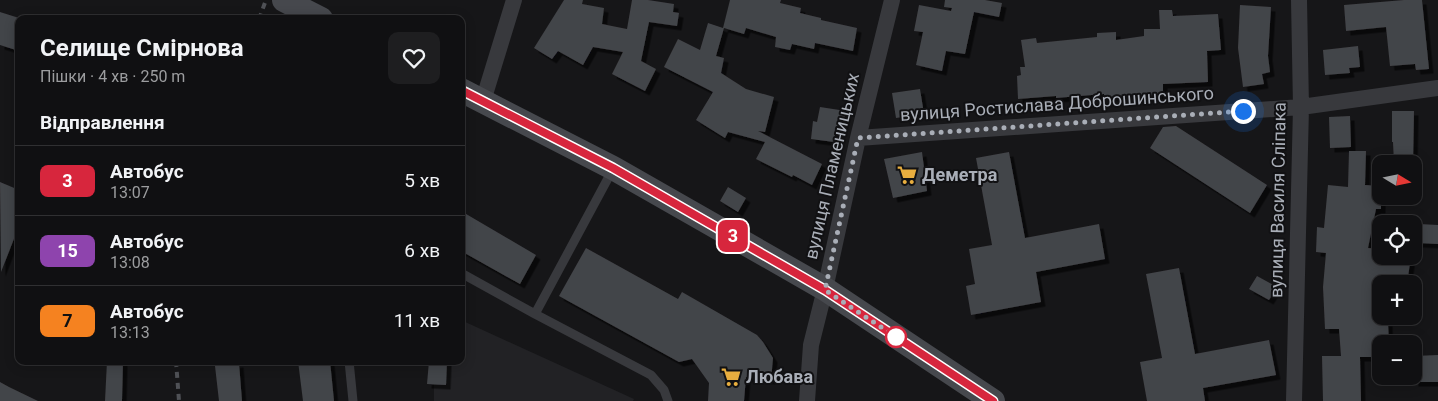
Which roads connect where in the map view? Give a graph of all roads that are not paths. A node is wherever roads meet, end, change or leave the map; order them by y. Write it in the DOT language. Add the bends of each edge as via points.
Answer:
graph roads {
  1 [pos="284,0"];
  2 [pos="514,0"];
  3 [pos="892,0"];
  4 [pos="1299,0"];
  5 [pos="313,15"];
  6 [pos="1438,88"];
  7 [pos="465,92"];
  8 [pos="483,101"];
  9 [pos="1300,107"];
  10 [pos="858,138"];
  11 [pos="613,168"];
  12 [pos="465,275"];
  13 [pos="825,290"];
  14 [pos="535,314"];
  15 [pos="349,365"];
  16 [pos="353,401"];
  17 [pos="668,401"];
  18 [pos="807,401"];
  19 [pos="993,401"];
  20 [pos="1294,401"];
  1 -- 5 [label="street"];
  2 -- 8 [label="street"];
  3 -- 10 [label="street, вулиця Пламеницьких"];
  4 -- 9 [label="street, вулиця Василя Сліпака"];
  6 -- 9 [label="street, вулиця Ростислава Доброшинського"];
  7 -- 8 [label="street"];
  8 -- 11 [label="street"];
  9 -- 10 [label="street, вулиця Ростислава Доброшинського"];
  9 -- 20 [label="street, вулиця Василя Сліпака"];
  10 -- 13 [label="street, вулиця Пламеницьких"];
  11 -- 13 [label="street"];
  11 -- 14 [label="lane"];
  12 -- 14 [label="lane"];
  13 -- 18 [label="street, вулиця Пламеницьких" via="811,345"];
  13 -- 19 [label="street"];
  14 -- 17 [label="lane" via="651,375 660,384"];
  15 -- 16 [label="lane"];
}
